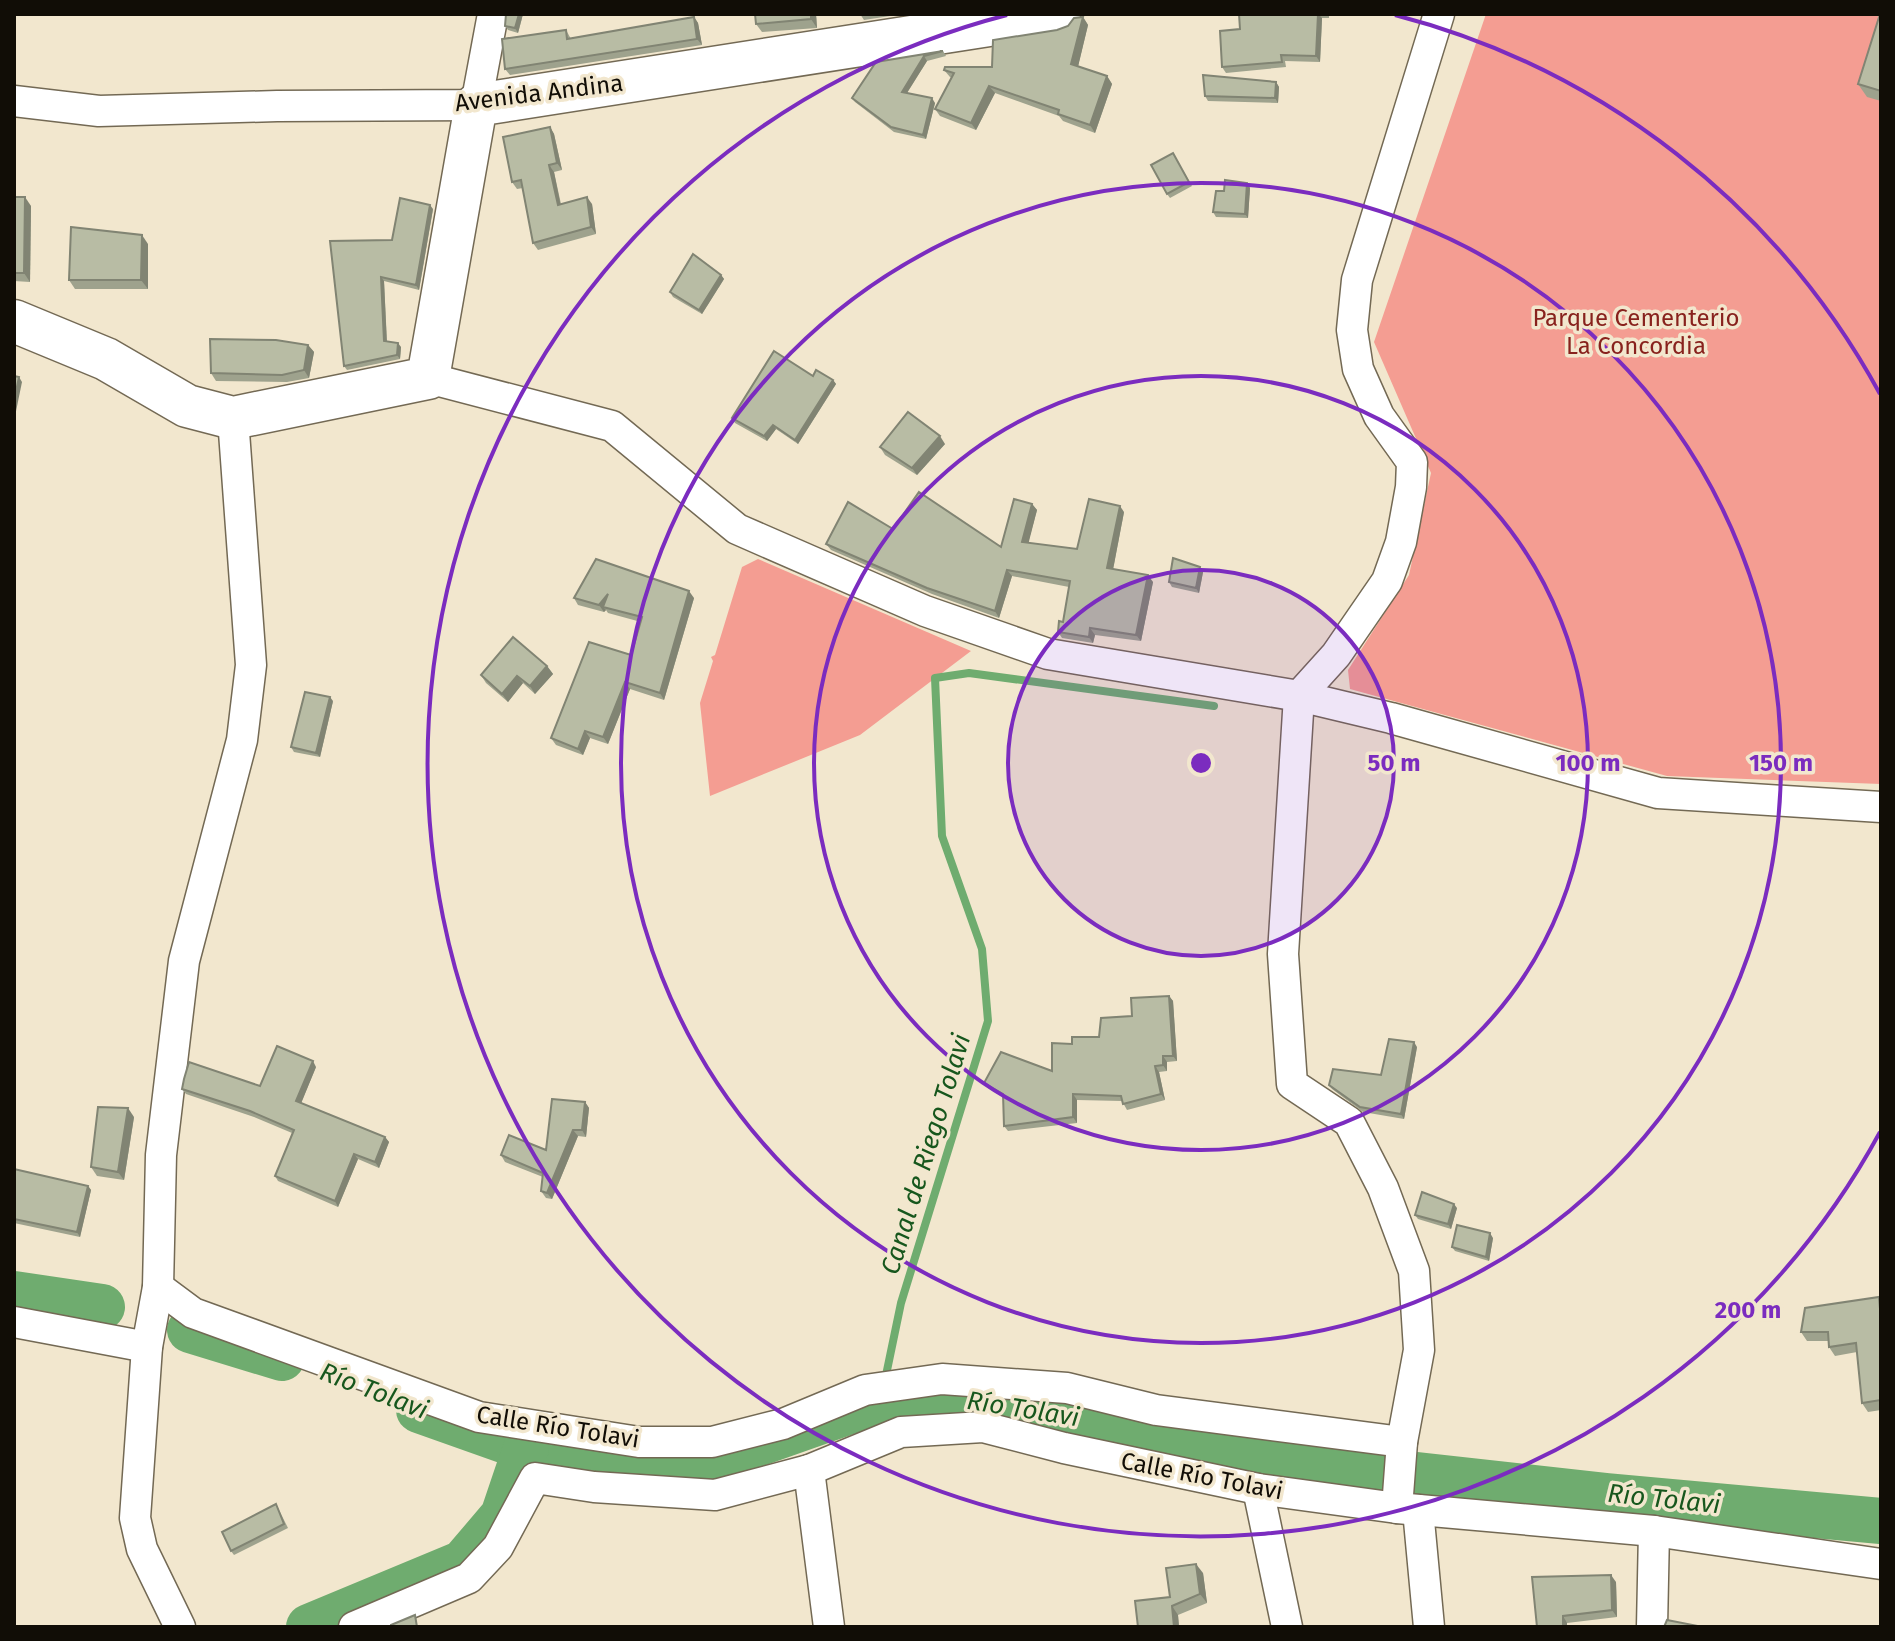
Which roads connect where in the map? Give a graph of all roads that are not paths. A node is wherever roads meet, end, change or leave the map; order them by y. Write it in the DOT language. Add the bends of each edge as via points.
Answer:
graph roads {
  1 [pos="493,14"];
  2 [pos="1059,14"];
  3 [pos="1439,14"];
  4 [pos="14,101"];
  5 [pos="476,105"];
  6 [pos="14,321"];
  7 [pos="428,378"];
  8 [pos="233,418"];
  9 [pos="1299,696"];
  10 [pos="1881,807"];
  11 [pos="158,1287"];
  12 [pos="14,1322"];
  13 [pos="147,1347"];
  14 [pos="1402,1443"];
  15 [pos="809,1470"];
  16 [pos="1258,1489"];
  17 [pos="1404,1508"];
  18 [pos="1654,1531"];
  19 [pos="1881,1564"];
  20 [pos="180,1627"];
  21 [pos="354,1627"];
  22 [pos="829,1627"];
  23 [pos="1287,1627"];
  24 [pos="1429,1627"];
  25 [pos="1652,1627"];
  1 -- 5 [label="street"];
  2 -- 5 [label="street, Avenida Andina"];
  3 -- 9 [label="street" via="1357,280 1352,330 1358,369 1379,416 1412,462 1401,542 1387,581 1336,655"];
  4 -- 5 [label="street, Avenida Andina" via="99,111"];
  5 -- 7 [label="street"];
  6 -- 8 [label="street" via="106,359 187,406"];
  7 -- 8 [label="street"];
  7 -- 9 [label="street" via="612,426 737,529 925,611 1048,654"];
  8 -- 11 [label="street" via="251,665 242,740 184,961 161,1155"];
  9 -- 10 [label="street" via="1658,793"];
  9 -- 14 [label="street" via="1283,954 1292,1084 1349,1122 1383,1188 1414,1271 1419,1350"];
  11 -- 13 [label="street"];
  11 -- 14 [label="street, Calle Río Tolavi" via="193,1313 479,1417 639,1442 712,1442 783,1424 865,1390 942,1379 1067,1388 1156,1410"];
  12 -- 13 [label="street"];
  13 -- 20 [label="street" via="135,1518 142,1549"];
  14 -- 17 [label="street"];
  15 -- 16 [label="street, Calle Río Tolavi" via="901,1432 983,1427"];
  15 -- 21 [label="street, Calle Río Tolavi" via="715,1495 535,1478 498,1547 469,1578"];
  15 -- 22 [label="street"];
  16 -- 17 [label="street, Calle Río Tolavi"];
  16 -- 23 [label="street"];
  17 -- 18 [label="street, Calle Río Tolavi"];
  17 -- 24 [label="street"];
  18 -- 19 [label="street, Calle Río Tolavi"];
  18 -- 25 [label="street"];
}
